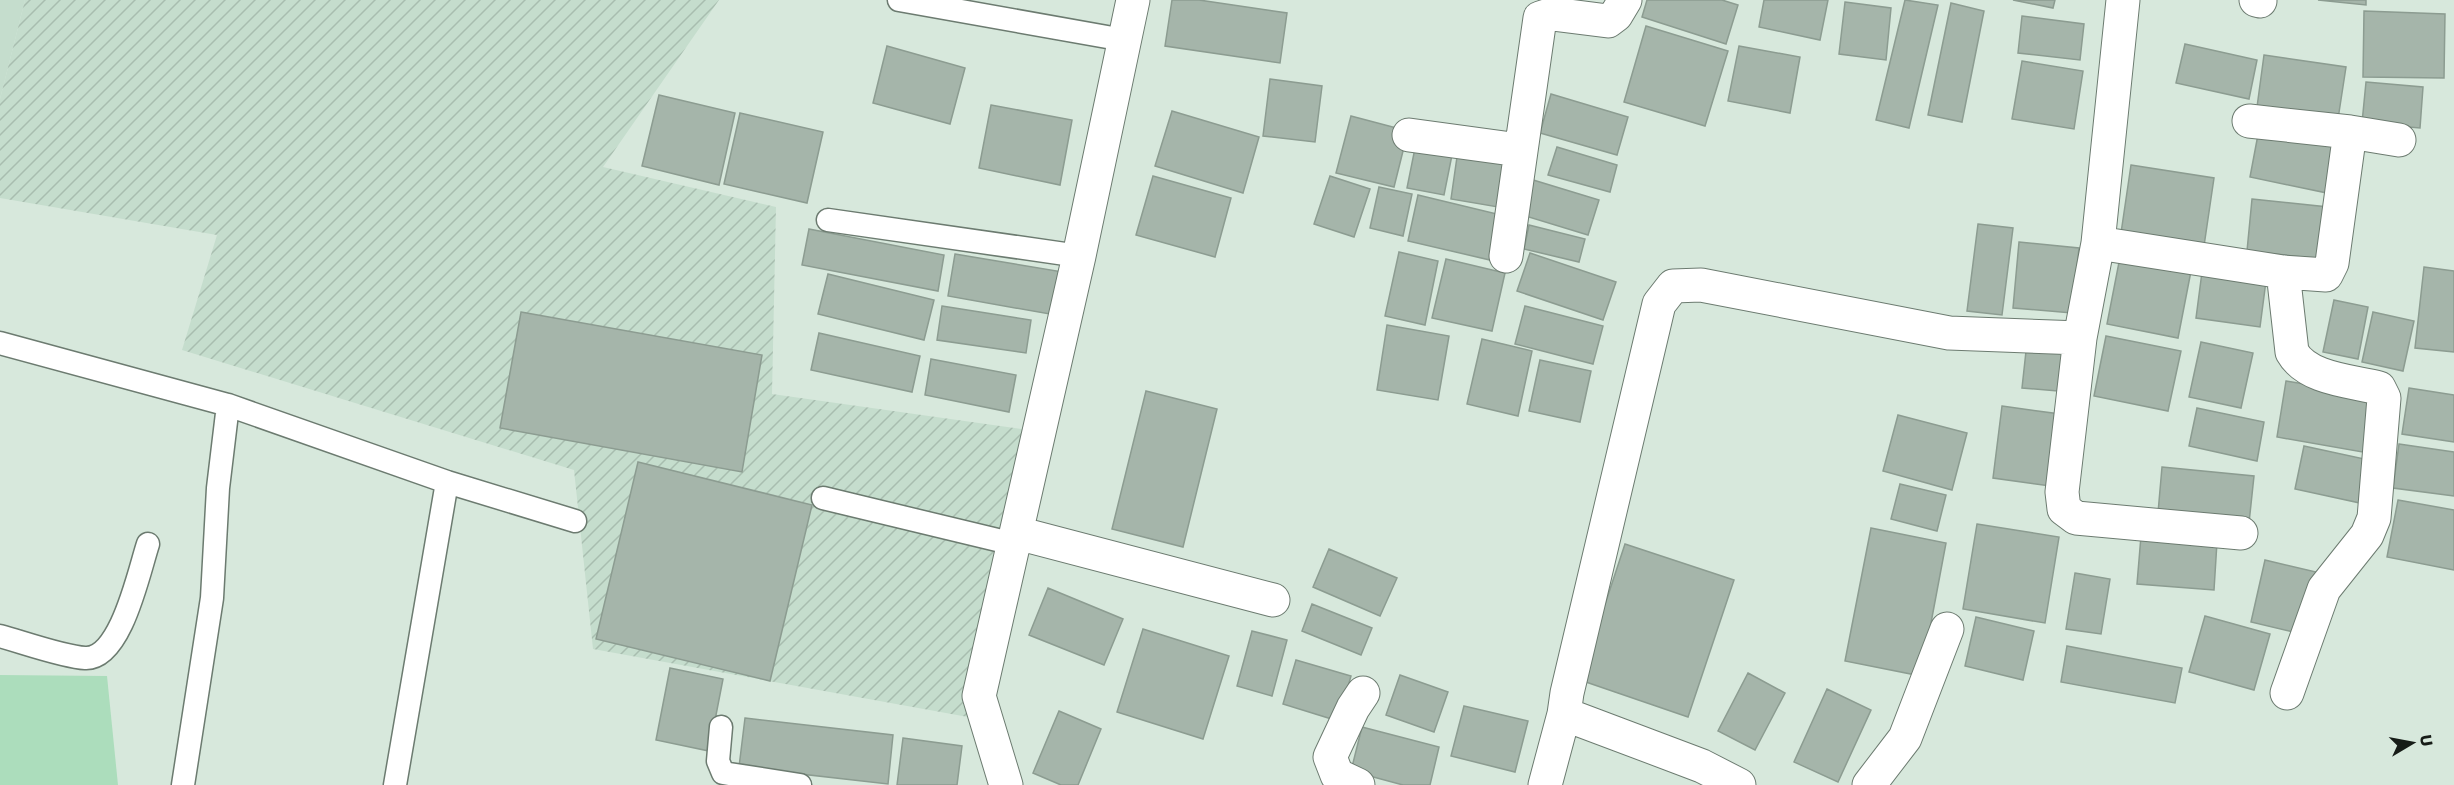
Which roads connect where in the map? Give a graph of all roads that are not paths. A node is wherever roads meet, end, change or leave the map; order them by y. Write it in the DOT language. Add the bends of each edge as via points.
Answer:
graph roads {
  1 [pos="899,0"];
  2 [pos="1133,0"];
  3 [pos="1625,0"];
  4 [pos="2122,0"];
  5 [pos="1124,40"];
  6 [pos="2249,121"];
  7 [pos="2350,132"];
  8 [pos="1410,135"];
  9 [pos="2399,140"];
  10 [pos="1519,150"];
  11 [pos="828,220"];
  12 [pos="2098,243"];
  13 [pos="1079,256"];
  14 [pos="1506,256"];
  15 [pos="2283,272"];
  16 [pos="2080,338"];
  17 [pos="0,343"];
  18 [pos="228,405"];
  19 [pos="447,482"];
  20 [pos="823,498"];
  21 [pos="574,521"];
  22 [pos="2241,533"];
  23 [pos="1016,539"];
  24 [pos="148,543"];
  25 [pos="1273,600"];
  26 [pos="1947,629"];
  27 [pos="0,636"];
  28 [pos="1363,693"];
  29 [pos="2287,693"];
  30 [pos="1564,714"];
  31 [pos="721,727"];
  32 [pos="183,785"];
  33 [pos="395,785"];
  34 [pos="800,785"];
  35 [pos="1006,785"];
  36 [pos="1358,785"];
  37 [pos="1545,785"];
  38 [pos="1739,785"];
  39 [pos="1869,785"];
  1 -- 5 [label="lane"];
  2 -- 5 [label="street"];
  3 -- 10 [label="street" via="1608,21 1552,14 1540,18"];
  4 -- 12 [label="street"];
  5 -- 13 [label="street"];
  6 -- 7 [label="street"];
  7 -- 9 [label="street"];
  7 -- 15 [label="street" via="2331,268 2320,276"];
  8 -- 10 [label="street"];
  10 -- 14 [label="street"];
  11 -- 13 [label="lane"];
  12 -- 15 [label="street"];
  12 -- 16 [label="street"];
  13 -- 23 [label="street"];
  15 -- 29 [label="street" via="2292,352 2297,362 2312,371 2379,388 2384,398 2374,518 2367,535 2324,589"];
  16 -- 22 [label="street" via="2062,492 2064,509 2076,518"];
  16 -- 30 [label="street" via="1949,333 1701,285 1673,286 1659,304"];
  17 -- 18 [label="lane"];
  18 -- 19 [label="lane"];
  18 -- 32 [label="lane" via="218,488 212,598"];
  19 -- 21 [label="lane"];
  19 -- 33 [label="lane"];
  20 -- 23 [label="lane"];
  23 -- 25 [label="street"];
  23 -- 35 [label="street" via="979,696"];
  24 -- 27 [label="lane" via="117,637 102,654 85,658"];
  26 -- 39 [label="street" via="1905,738"];
  28 -- 36 [label="street" via="1330,757 1337,774"];
  30 -- 37 [label="street"];
  30 -- 38 [label="street" via="1702,766"];
  31 -- 34 [label="lane" via="718,761 723,773"];
}
